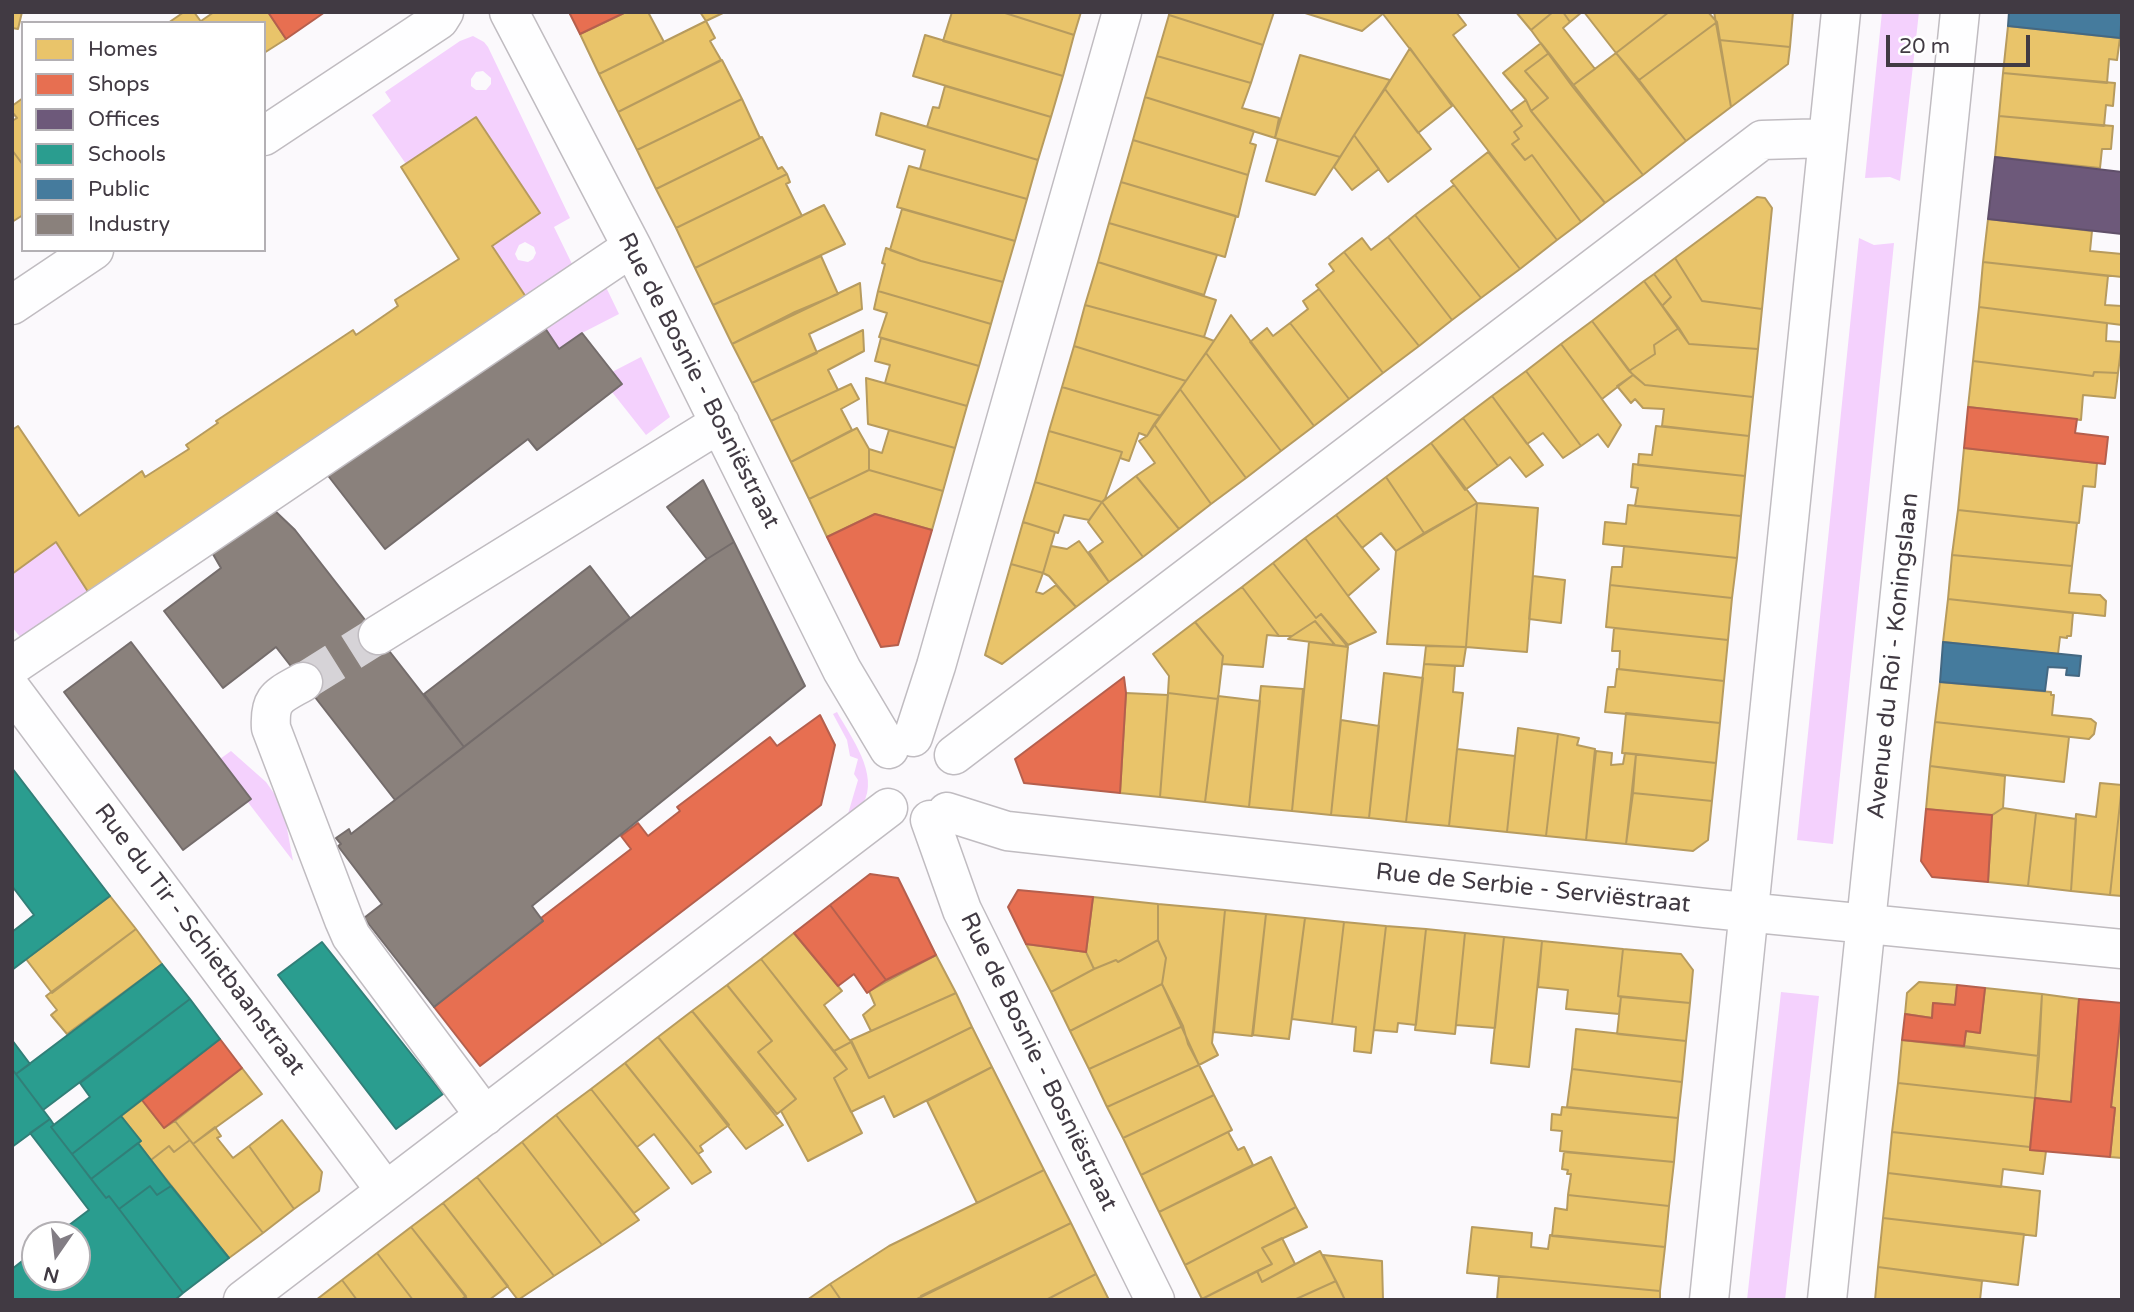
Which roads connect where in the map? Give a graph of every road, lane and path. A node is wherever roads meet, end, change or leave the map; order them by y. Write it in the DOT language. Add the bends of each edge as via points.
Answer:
graph roads {
  1 [pos="444,12"];
  2 [pos="509,12"];
  3 [pos="1122,12"];
  4 [pos="1841,12"];
  5 [pos="1960,12"];
  6 [pos="266,135"];
  7 [pos="1828,138"];
  8 [pos="632,247"];
  9 [pos="91,252"];
  10 [pos="12,305"];
  11 [pos="720,423"];
  12 [pos="378,635"];
  13 [pos="12,666"];
  14 [pos="303,682"];
  15 [pos="12,690"];
  16 [pos="901,743"];
  17 [pos="954,755"];
  18 [pos="888,808"];
  19 [pos="939,816"];
  20 [pos="1748,912"];
  21 [pos="1866,923"];
  22 [pos="2122,949"];
  23 [pos="485,1116"];
  24 [pos="385,1190"];
  25 [pos="243,1300"];
  26 [pos="1155,1300"];
  27 [pos="1709,1300"];
  28 [pos="1827,1300"];
  1 -- 6 [label="street" via="439,20"];
  2 -- 8 [label="street, Rue de Bosnie - Bosniëstraat"];
  3 -- 16 [label="street" via="948,626"];
  4 -- 7 [label="street"];
  5 -- 21 [label="street, Avenue du Roi - Koningslaan"];
  7 -- 17 [label="street" via="1762,139"];
  7 -- 20 [label="street"];
  8 -- 11 [label="street, Rue de Bosnie - Bosniëstraat"];
  8 -- 13 [label="street"];
  9 -- 10 [label="street"];
  11 -- 12 [label="street"];
  11 -- 16 [label="street, Rue de Bosnie - Bosniëstraat" via="842,670"];
  14 -- 23 [label="street" via="276,700 270,710 271,728 344,920 351,936"];
  15 -- 24 [label="street, Rue du Tir - Schietbaanstraat"];
  16 -- 17 [label="street" via="924,736 937,740"];
  16 -- 18 [label="street" via="879,763 876,777 877,792"];
  17 -- 19 [label="street" via="961,787 956,801"];
  18 -- 19 [label="street" via="907,820"];
  18 -- 23 [label="street"];
  19 -- 20 [label="street, Rue de Serbie - Serviëstraat" via="1007,831"];
  19 -- 26 [label="street, Rue de Bosnie - Bosniëstraat" via="962,911"];
  20 -- 21 [label="street, Rue de Serbie - Serviëstraat"];
  20 -- 27 [label="street"];
  21 -- 22 [label="street, Rue de Serbie - Serviëstraat"];
  21 -- 28 [label="street, Avenue du Roi - Koningslaan"];
  23 -- 24 [label="street"];
  24 -- 25 [label="street"];
}
